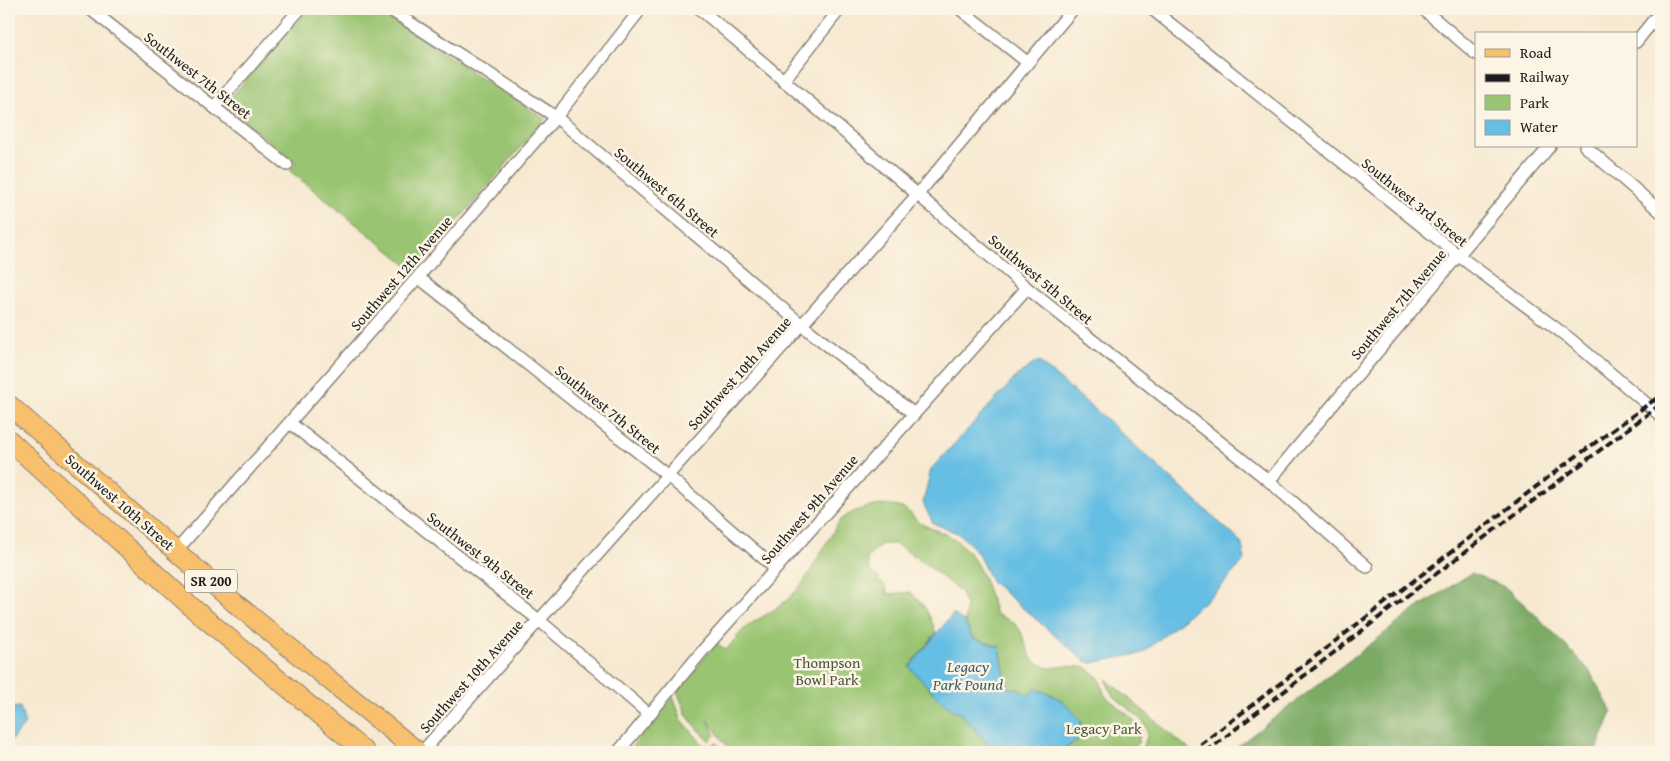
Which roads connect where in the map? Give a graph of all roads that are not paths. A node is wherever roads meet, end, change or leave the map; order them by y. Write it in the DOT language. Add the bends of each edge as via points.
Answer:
graph roads {
  1 [pos="90,9"];
  2 [pos="300,9"];
  3 [pos="389,9"];
  4 [pos="641,9"];
  5 [pos="700,9"];
  6 [pos="840,9"];
  7 [pos="960,9"];
  8 [pos="1073,9"];
  9 [pos="1152,9"];
  10 [pos="1423,9"];
  11 [pos="1661,11"];
  12 [pos="1638,40"];
  13 [pos="1475,53"];
  14 [pos="1027,62"];
  15 [pos="783,80"];
  16 [pos="214,107"];
  17 [pos="556,117"];
  18 [pos="1548,148"];
  19 [pos="1587,148"];
  20 [pos="287,165"];
  21 [pos="918,194"];
  22 [pos="1661,212"];
  23 [pos="1459,256"];
  24 [pos="418,277"];
  25 [pos="1027,288"];
  26 [pos="802,325"];
  27 [pos="9,405"];
  28 [pos="914,414"];
  29 [pos="1661,416"];
  30 [pos="290,423"];
  31 [pos="9,440"];
  32 [pos="668,476"];
  33 [pos="1269,481"];
  34 [pos="176,551"];
  35 [pos="1367,567"];
  36 [pos="776,569"];
  37 [pos="540,621"];
  38 [pos="650,715"];
  39 [pos="365,752"];
  40 [pos="418,752"];
  41 [pos="422,752"];
  42 [pos="618,752"];
  1 -- 16 [label="street, Southwest 7th Street"];
  2 -- 16 [label="street"];
  3 -- 17 [label="street, Southwest 6th Street"];
  4 -- 17 [label="street, Southwest 12th Avenue"];
  5 -- 15 [label="street, Southwest 5th Street"];
  6 -- 15 [label="street"];
  7 -- 14 [label="street"];
  8 -- 14 [label="street, Southwest 10th Avenue"];
  9 -- 23 [label="street, Southwest 3rd Street"];
  10 -- 13 [label="street"];
  11 -- 12 [label="street"];
  14 -- 21 [label="street, Southwest 10th Avenue"];
  15 -- 21 [label="street, Southwest 5th Street"];
  16 -- 20 [label="street, Southwest 7th Street"];
  17 -- 24 [label="street, Southwest 12th Avenue"];
  17 -- 26 [label="street, Southwest 6th Street"];
  18 -- 23 [label="street, Southwest 7th Avenue"];
  19 -- 22 [label="street"];
  21 -- 25 [label="street, Southwest 5th Street"];
  21 -- 26 [label="street, Southwest 10th Avenue"];
  23 -- 29 [label="street, Southwest 3rd Street" via="1569,338"];
  23 -- 33 [label="street, Southwest 7th Avenue"];
  24 -- 30 [label="street, Southwest 12th Avenue"];
  24 -- 32 [label="street, Southwest 7th Street"];
  25 -- 28 [label="street, Southwest 9th Avenue"];
  25 -- 33 [label="street, Southwest 5th Street"];
  26 -- 28 [label="street, Southwest 6th Street"];
  26 -- 32 [label="street, Southwest 10th Avenue"];
  27 -- 34 [label="main road, Southwest 10th Street / SR 200"];
  28 -- 36 [label="street, Southwest 9th Avenue"];
  30 -- 34 [label="street, Southwest 12th Avenue"];
  30 -- 37 [label="street, Southwest 9th Street"];
  31 -- 39 [label="main road, Southwest 10th Street / SR 200" via="195,610"];
  32 -- 36 [label="street, Southwest 7th Street"];
  32 -- 37 [label="street, Southwest 10th Avenue"];
  33 -- 35 [label="street, Southwest 5th Street"];
  34 -- 40 [label="main road, Southwest 10th Street / SR 200"];
  36 -- 38 [label="street, Southwest 9th Avenue"];
  37 -- 38 [label="street, Southwest 9th Street"];
  37 -- 41 [label="street, Southwest 10th Avenue"];
  38 -- 42 [label="street, Southwest 9th Avenue"];
}
